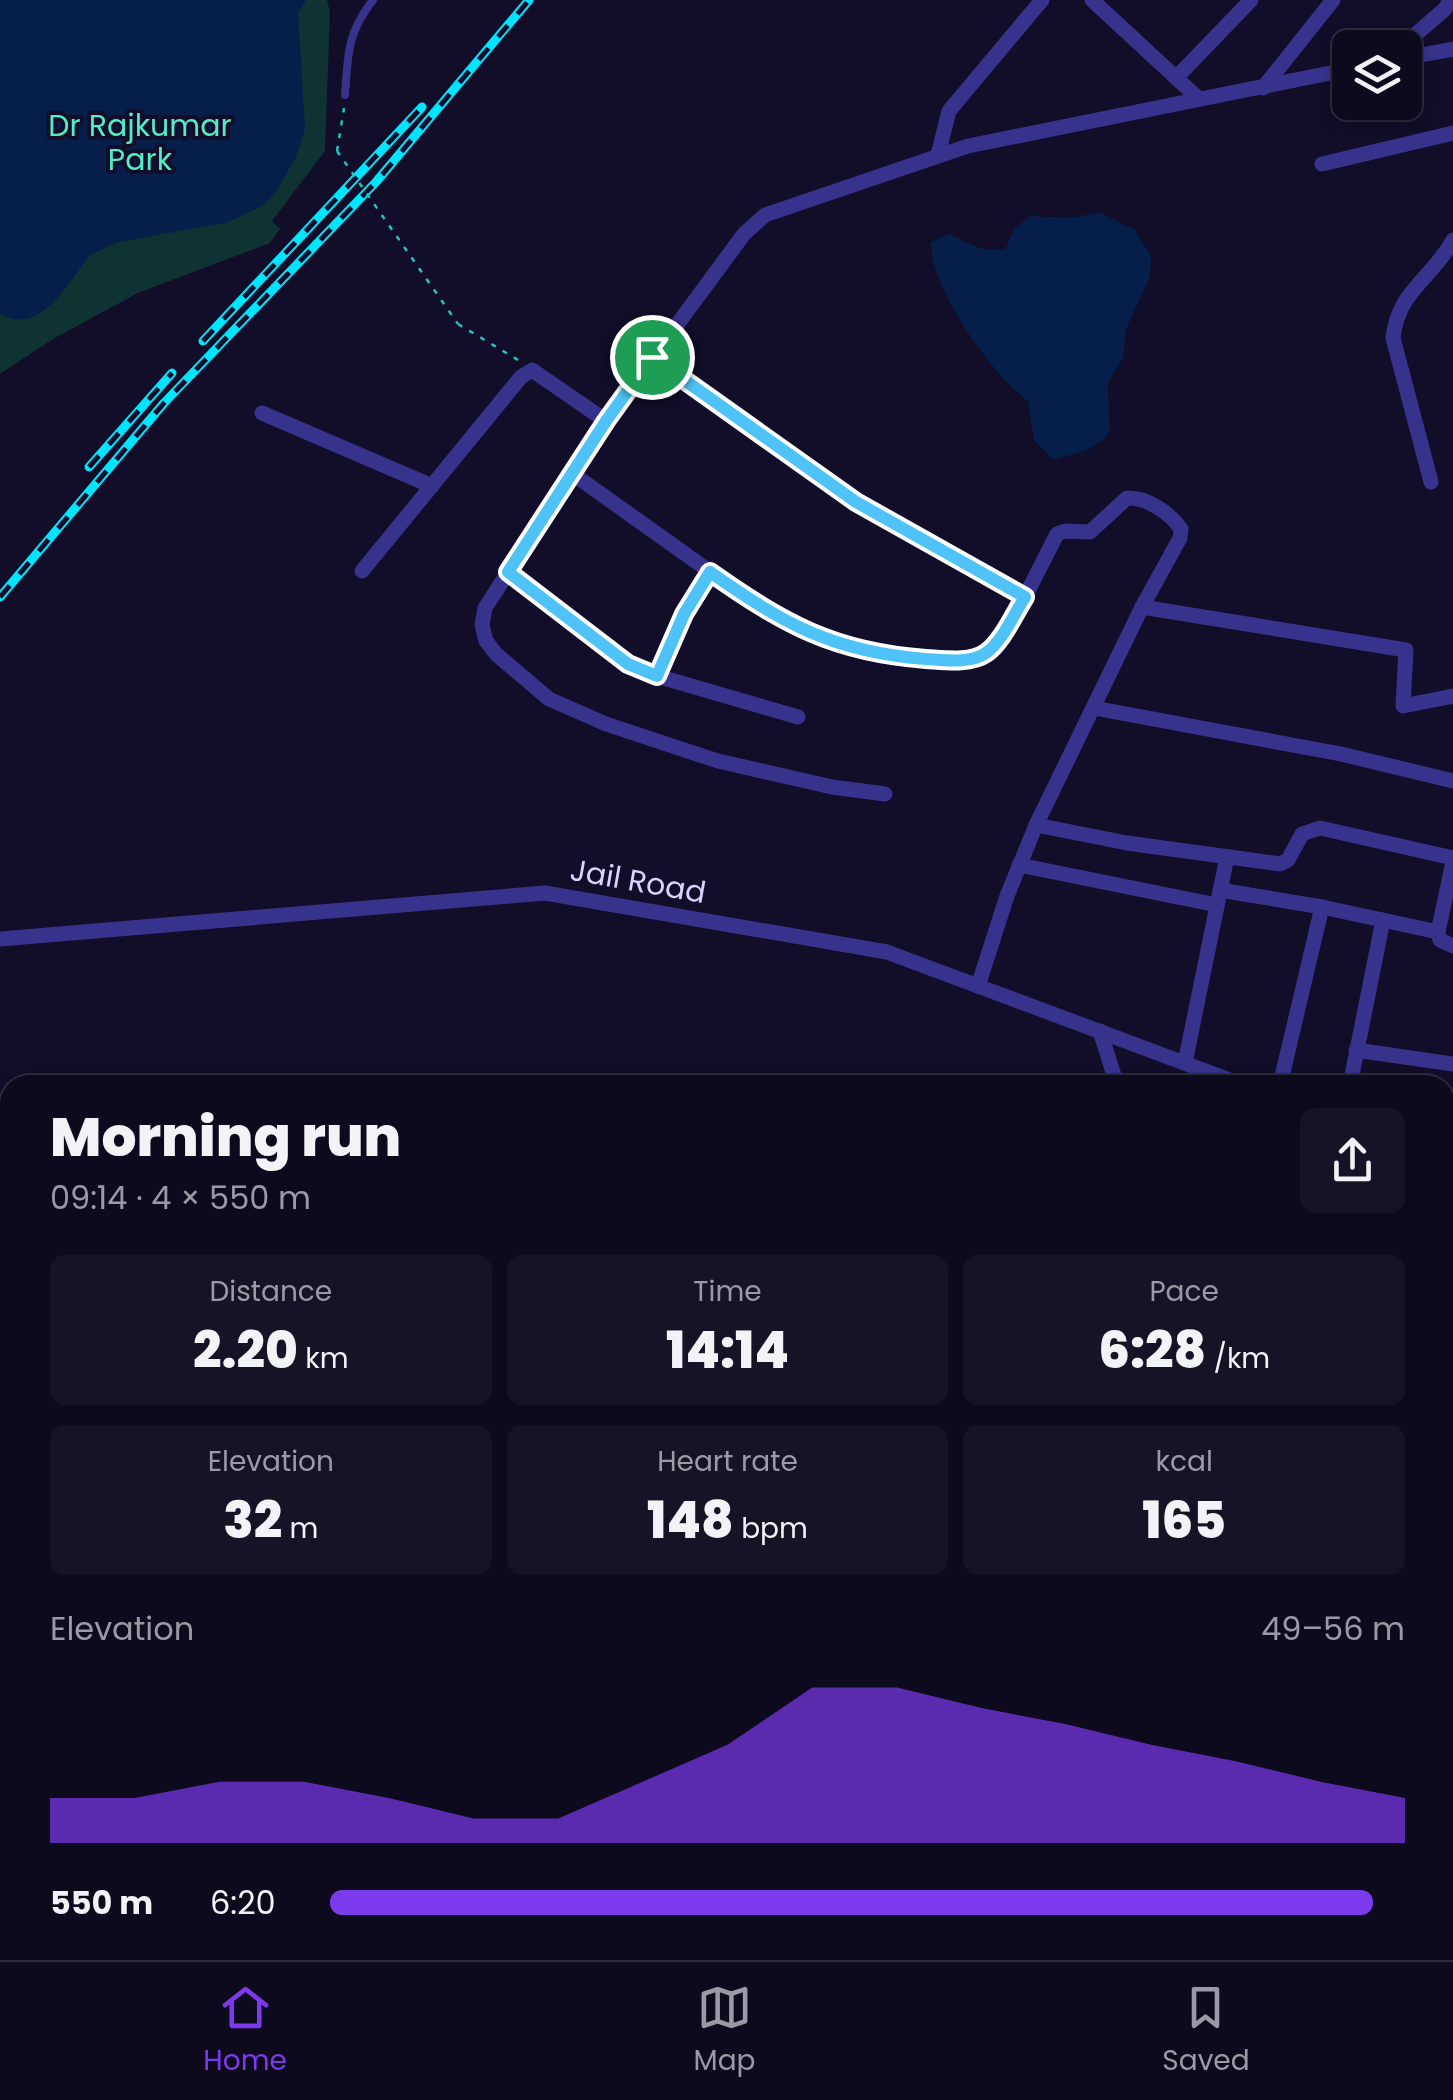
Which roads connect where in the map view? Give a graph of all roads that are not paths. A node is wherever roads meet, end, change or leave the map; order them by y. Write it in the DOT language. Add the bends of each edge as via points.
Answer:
graph roads {
  1 [pos="373,0"];
  2 [pos="1042,0"];
  3 [pos="1092,0"];
  4 [pos="1251,0"];
  5 [pos="1333,0"];
  6 [pos="1446,6"];
  7 [pos="1420,30"];
  8 [pos="1453,48"];
  9 [pos="1422,54"];
  10 [pos="1332,74"];
  11 [pos="1176,78"];
  12 [pos="1263,88"];
  13 [pos="345,95"];
  14 [pos="1199,99"];
  15 [pos="1453,132"];
  16 [pos="938,155"];
  17 [pos="1322,164"];
  18 [pos="1453,240"];
  19 [pos="652,357"];
  20 [pos="262,412"];
  21 [pos="606,421"];
  22 [pos="572,474"];
  23 [pos="1431,482"];
  24 [pos="432,486"];
  25 [pos="362,571"];
  26 [pos="508,572"];
  27 [pos="710,572"];
  28 [pos="1025,597"];
  29 [pos="1142,607"];
  30 [pos="657,676"];
  31 [pos="1453,696"];
  32 [pos="1094,708"];
  33 [pos="798,717"];
  34 [pos="1453,781"];
  35 [pos="885,794"];
  36 [pos="1036,824"];
  37 [pos="1227,857"];
  38 [pos="1453,860"];
  39 [pos="1020,865"];
  40 [pos="1219,898"];
  41 [pos="1322,906"];
  42 [pos="1383,920"];
  43 [pos="1438,932"];
  44 [pos="0,940"];
  45 [pos="1453,946"];
  46 [pos="978,986"];
  47 [pos="1100,1031"];
  48 [pos="1356,1050"];
  49 [pos="1186,1064"];
  50 [pos="1453,1064"];
  51 [pos="1114,1075"];
  52 [pos="1216,1075"];
  53 [pos="1282,1075"];
  54 [pos="1352,1075"];
  1 -- 13 [label="lane" via="349,40"];
  2 -- 16 [label="street" via="949,111"];
  3 -- 11 [label="street"];
  4 -- 11 [label="street"];
  5 -- 12 [label="street"];
  6 -- 7 [label="street"];
  8 -- 9 [label="street"];
  10 -- 12 [label="street"];
  11 -- 14 [label="street"];
  12 -- 14 [label="street"];
  14 -- 16 [label="street"];
  15 -- 17 [label="street"];
  16 -- 19 [label="street" via="765,216 744,234"];
  18 -- 23 [label="street" via="1405,299 1393,338"];
  19 -- 21 [label="street"];
  19 -- 28 [label="street" via="856,502"];
  20 -- 24 [label="street"];
  21 -- 22 [label="street"];
  21 -- 24 [label="street" via="532,370"];
  22 -- 26 [label="street"];
  22 -- 27 [label="street"];
  24 -- 25 [label="street"];
  26 -- 30 [label="street" via="628,664"];
  26 -- 35 [label="street" via="485,608 486,640 550,699 718,762"];
  27 -- 28 [label="street" via="768,614 827,642 882,656 978,657 990,651"];
  27 -- 30 [label="street"];
  28 -- 29 [label="street" via="1057,534 1090,532 1135,497 1181,529"];
  29 -- 31 [label="street" via="1406,650 1403,706"];
  29 -- 32 [label="street"];
  30 -- 33 [label="street"];
  32 -- 34 [label="street"];
  32 -- 36 [label="street"];
  36 -- 37 [label="street"];
  36 -- 39 [label="street"];
  37 -- 38 [label="street" via="1280,864 1302,834 1320,828"];
  37 -- 40 [label="street"];
  38 -- 43 [label="street"];
  39 -- 40 [label="street"];
  39 -- 46 [label="street"];
  40 -- 41 [label="street"];
  40 -- 49 [label="street"];
  41 -- 42 [label="street"];
  41 -- 53 [label="street"];
  42 -- 43 [label="street"];
  42 -- 48 [label="street"];
  43 -- 45 [label="street"];
  44 -- 46 [label="street, Jail Road" via="545,893 887,952"];
  46 -- 47 [label="street, Jail Road"];
  47 -- 49 [label="street, Jail Road"];
  47 -- 51 [label="street"];
  48 -- 50 [label="street"];
  48 -- 54 [label="street"];
  49 -- 52 [label="street, Jail Road"];
}
